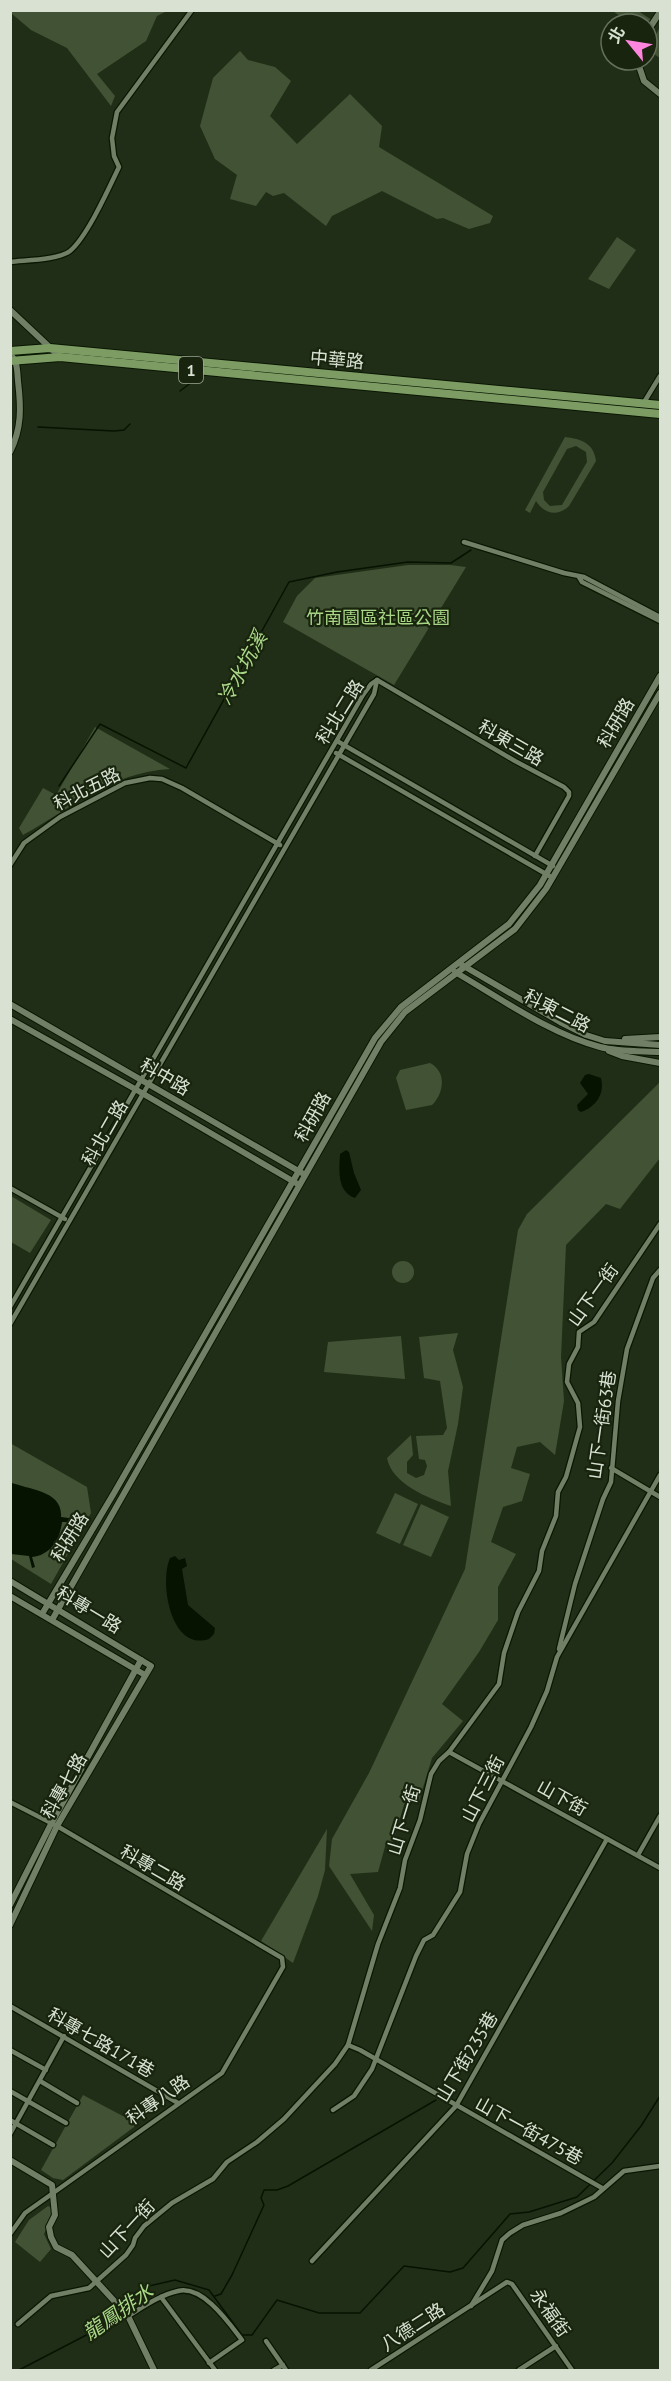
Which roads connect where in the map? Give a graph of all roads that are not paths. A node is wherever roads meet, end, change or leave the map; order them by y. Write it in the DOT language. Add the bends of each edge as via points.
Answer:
graph roads {
  1 [pos="192,10"];
  2 [pos="641,72"];
  3 [pos="660,94"];
  4 [pos="10,261"];
  5 [pos="10,310"];
  6 [pos="50,348"];
  7 [pos="12,357"];
  8 [pos="60,357"];
  9 [pos="152,362"];
  10 [pos="660,376"];
  11 [pos="660,405"];
  12 [pos="643,407"];
  13 [pos="660,414"];
  14 [pos="10,452"];
  15 [pos="464,542"];
  16 [pos="660,619"];
  17 [pos="660,676"];
  18 [pos="377,680"];
  19 [pos="660,693"];
  20 [pos="337,741"];
  21 [pos="344,746"];
  22 [pos="331,750"];
  23 [pos="339,755"];
  24 [pos="278,843"];
  25 [pos="285,847"];
  26 [pos="535,856"];
  27 [pos="10,865"];
  28 [pos="555,867"];
  29 [pos="549,876"];
  30 [pos="458,962"];
  31 [pos="465,966"];
  32 [pos="449,969"];
  33 [pos="456,973"];
  34 [pos="527,1003"];
  35 [pos="10,1004"];
  36 [pos="522,1011"];
  37 [pos="10,1019"];
  38 [pos="560,1022"];
  39 [pos="556,1029"];
  40 [pos="660,1037"];
  41 [pos="604,1044"];
  42 [pos="660,1045"];
  43 [pos="660,1052"];
  44 [pos="660,1064"];
  45 [pos="141,1080"];
  46 [pos="149,1084"];
  47 [pos="135,1089"];
  48 [pos="144,1094"];
  49 [pos="302,1173"];
  50 [pos="296,1184"];
  51 [pos="10,1188"];
  52 [pos="63,1218"];
  53 [pos="70,1221"];
  54 [pos="660,1224"];
  55 [pos="660,1270"];
  56 [pos="10,1307"];
  57 [pos="10,1324"];
  58 [pos="611,1468"];
  59 [pos="660,1475"];
  60 [pos="651,1492"];
  61 [pos="660,1497"];
  62 [pos="10,1581"];
  63 [pos="10,1596"];
  64 [pos="48,1603"];
  65 [pos="58,1609"];
  66 [pos="42,1614"];
  67 [pos="52,1620"];
  68 [pos="556,1657"];
  69 [pos="141,1660"];
  70 [pos="151,1666"];
  71 [pos="135,1669"];
  72 [pos="145,1675"];
  73 [pos="449,1752"];
  74 [pos="502,1780"];
  75 [pos="10,1802"];
  76 [pos="660,1816"];
  77 [pos="54,1825"];
  78 [pos="607,1839"];
  79 [pos="638,1855"];
  80 [pos="660,1868"];
  81 [pos="10,1905"];
  82 [pos="10,1925"];
  83 [pos="282,1958"];
  84 [pos="10,2006"];
  85 [pos="64,2037"];
  86 [pos="348,2045"];
  87 [pos="10,2050"];
  88 [pos="376,2061"];
  89 [pos="45,2070"];
  90 [pos="40,2081"];
  91 [pos="10,2091"];
  92 [pos="29,2101"];
  93 [pos="77,2103"];
  94 [pos="178,2103"];
  95 [pos="456,2106"];
  96 [pos="333,2110"];
  97 [pos="10,2120"];
  98 [pos="66,2122"];
  99 [pos="16,2124"];
  100 [pos="10,2134"];
  101 [pos="53,2145"];
  102 [pos="10,2160"];
  103 [pos="660,2166"];
  104 [pos="600,2187"];
  105 [pos="54,2194"];
  106 [pos="10,2234"];
  107 [pos="312,2261"];
  108 [pos="96,2280"];
  109 [pos="161,2297"];
  110 [pos="470,2307"];
  111 [pos="128,2316"];
  112 [pos="18,2324"];
  113 [pos="266,2341"];
  114 [pos="556,2346"];
  115 [pos="209,2363"];
  116 [pos="285,2368"];
  117 [pos="154,2370"];
  118 [pos="215,2370"];
  119 [pos="274,2370"];
  120 [pos="371,2370"];
  121 [pos="519,2370"];
  122 [pos="572,2370"];
  1 -- 4 [label="street" via="117,112 112,138 119,167 97,212 70,251"];
  2 -- 3 [label="street" via="644,81"];
  5 -- 6 [label="street"];
  6 -- 7 [label="main road, 中華路 / 1"];
  6 -- 8 [label="street"];
  6 -- 9 [label="main road, 中華路 / 1"];
  7 -- 8 [label="main road, 中華路 / 1"];
  7 -- 14 [label="street" via="21,415"];
  8 -- 9 [label="main road, 中華路 / 1"];
  9 -- 12 [label="main road, 中華路 / 1"];
  10 -- 12 [label="street"];
  11 -- 12 [label="main road, 中華路 / 1"];
  12 -- 13 [label="main road, 中華路 / 1"];
  15 -- 16 [label="street" via="579,577 582,582"];
  17 -- 28 [label="street, 科研路"];
  18 -- 20 [label="street, 科北二路" via="367,689"];
  18 -- 21 [label="street, 科北二路" via="374,694"];
  18 -- 26 [label="street, 科東三路" via="569,792"];
  19 -- 28 [label="street, 科研路"];
  20 -- 21 [label="street"];
  20 -- 22 [label="street, 科北二路"];
  21 -- 23 [label="street, 科北二路"];
  21 -- 26 [label="street"];
  22 -- 23 [label="street"];
  22 -- 24 [label="street, 科北二路"];
  23 -- 25 [label="street, 科北二路"];
  23 -- 29 [label="street"];
  24 -- 25 [label="street, 科北五路"];
  24 -- 27 [label="street, 科北五路" via="172,783 142,778 124,783 53,821 24,843"];
  24 -- 45 [label="street, 科北二路"];
  25 -- 46 [label="street, 科北二路"];
  26 -- 28 [label="street"];
  28 -- 29 [label="street, 科研路"];
  29 -- 30 [label="street, 科研路" via="509,924"];
  29 -- 31 [label="street, 科研路" via="515,929"];
  30 -- 31 [label="street, 科東二路"];
  30 -- 32 [label="street, 科研路"];
  31 -- 33 [label="street, 科研路"];
  31 -- 34 [label="street, 科東二路"];
  32 -- 33 [label="street, 科東二路"];
  32 -- 49 [label="street, 科研路" via="401,1007 375,1038"];
  33 -- 36 [label="street, 科東二路"];
  33 -- 49 [label="street, 科研路" via="405,1012 381,1042"];
  34 -- 36 [label="street"];
  34 -- 38 [label="street, 科東二路"];
  35 -- 45 [label="street, 科中路"];
  36 -- 39 [label="street, 科東二路"];
  37 -- 47 [label="street, 科中路"];
  38 -- 39 [label="street"];
  38 -- 41 [label="street, 科東二路"];
  39 -- 41 [label="street, 科東二路" via="583,1042"];
  40 -- 41 [label="street"];
  41 -- 42 [label="street, 科東二路"];
  41 -- 43 [label="street, 科東二路"];
  41 -- 44 [label="street" via="622,1056"];
  45 -- 46 [label="street, 科中路"];
  45 -- 47 [label="street, 科北二路"];
  46 -- 48 [label="street, 科北二路"];
  46 -- 49 [label="street, 科中路"];
  47 -- 48 [label="street, 科中路"];
  47 -- 52 [label="street, 科北二路"];
  48 -- 50 [label="street, 科中路"];
  48 -- 53 [label="street, 科北二路"];
  49 -- 50 [label="street, 科研路"];
  50 -- 64 [label="street, 科研路"];
  50 -- 65 [label="street, 科研路"];
  51 -- 52 [label="street"];
  52 -- 53 [label="street"];
  52 -- 56 [label="street, 科北二路"];
  53 -- 57 [label="street, 科北二路"];
  54 -- 73 [label="street, 山下一街" via="594,1322 579,1332 567,1382 578,1403 580,1427 558,1492 556,1516 542,1551 539,1571 518,1612 504,1653 499,1684"];
  55 -- 58 [label="street, 山下一街63巷" via="653,1278 627,1349"];
  58 -- 60 [label="street"];
  58 -- 68 [label="street, 山下一街63巷" via="611,1482 583,1559"];
  59 -- 60 [label="street, 山下三街"];
  60 -- 61 [label="street"];
  60 -- 68 [label="street, 山下三街"];
  62 -- 64 [label="street, 科專一路"];
  63 -- 66 [label="street, 科專一路"];
  64 -- 65 [label="street, 科專一路"];
  64 -- 66 [label="street, 科研路"];
  65 -- 67 [label="street, 科研路"];
  65 -- 69 [label="street, 科專一路"];
  66 -- 67 [label="street, 科專一路"];
  67 -- 71 [label="street, 科專一路"];
  68 -- 74 [label="street, 山下三街" via="547,1691"];
  69 -- 70 [label="street, 科專一路"];
  69 -- 71 [label="street, 科專七路"];
  70 -- 72 [label="street, 科專七路"];
  71 -- 72 [label="street, 科專一路"];
  71 -- 77 [label="street, 科專七路"];
  72 -- 77 [label="street, 科專七路"];
  73 -- 74 [label="street, 山下街"];
  73 -- 86 [label="street, 山下一街" via="431,1774 400,1888 378,1944"];
  74 -- 78 [label="street, 山下街"];
  74 -- 88 [label="street, 山下三街" via="467,1854 460,1892 416,1956"];
  75 -- 77 [label="street, 科專二路"];
  76 -- 79 [label="street"];
  77 -- 81 [label="street, 科專七路"];
  77 -- 82 [label="street, 科專七路"];
  77 -- 83 [label="street, 科專二路"];
  78 -- 79 [label="street, 山下街"];
  78 -- 95 [label="street, 山下街235巷"];
  79 -- 80 [label="street, 山下街"];
  83 -- 94 [label="street, 科專八路" via="283,1967 222,2073"];
  84 -- 85 [label="street, 科專七路171巷"];
  85 -- 89 [label="street"];
  85 -- 94 [label="street, 科專七路171巷"];
  86 -- 88 [label="street, 山下一街475巷"];
  86 -- 108 [label="street, 山下一街" via="285,2119 226,2162 213,2179 167,2206 144,2226 126,2255"];
  87 -- 89 [label="street"];
  88 -- 95 [label="street, 山下一街475巷"];
  88 -- 96 [label="street, 山下三街" via="354,2096"];
  89 -- 90 [label="street"];
  90 -- 92 [label="street"];
  90 -- 93 [label="street"];
  91 -- 92 [label="street"];
  92 -- 98 [label="street"];
  92 -- 99 [label="street"];
  94 -- 105 [label="street, 科專八路"];
  95 -- 104 [label="street, 山下一街475巷"];
  95 -- 107 [label="street, 山下街235巷"];
  97 -- 99 [label="street"];
  99 -- 100 [label="street"];
  99 -- 101 [label="street"];
  102 -- 105 [label="street" via="52,2185"];
  103 -- 104 [label="street" via="624,2171"];
  104 -- 110 [label="street" via="594,2197 523,2225 502,2240 492,2271"];
  105 -- 106 [label="street, 科專八路" via="25,2213"];
  105 -- 108 [label="street" via="51,2237 56,2247 72,2255"];
  108 -- 111 [label="street"];
  108 -- 112 [label="street, 山下一街" via="88,2288 51,2296"];
  109 -- 111 [label="street"];
  109 -- 115 [label="street"];
  109 -- 115 [label="street" via="180,2290 191,2291 208,2301 242,2340"];
  110 -- 114 [label="street, 永福街" via="507,2282 513,2284"];
  110 -- 120 [label="street, 八德二路"];
  111 -- 117 [label="street"];
  113 -- 116 [label="street"];
  114 -- 121 [label="street"];
  114 -- 122 [label="street, 永福街"];
  115 -- 118 [label="street"];
  116 -- 119 [label="street"];
}
